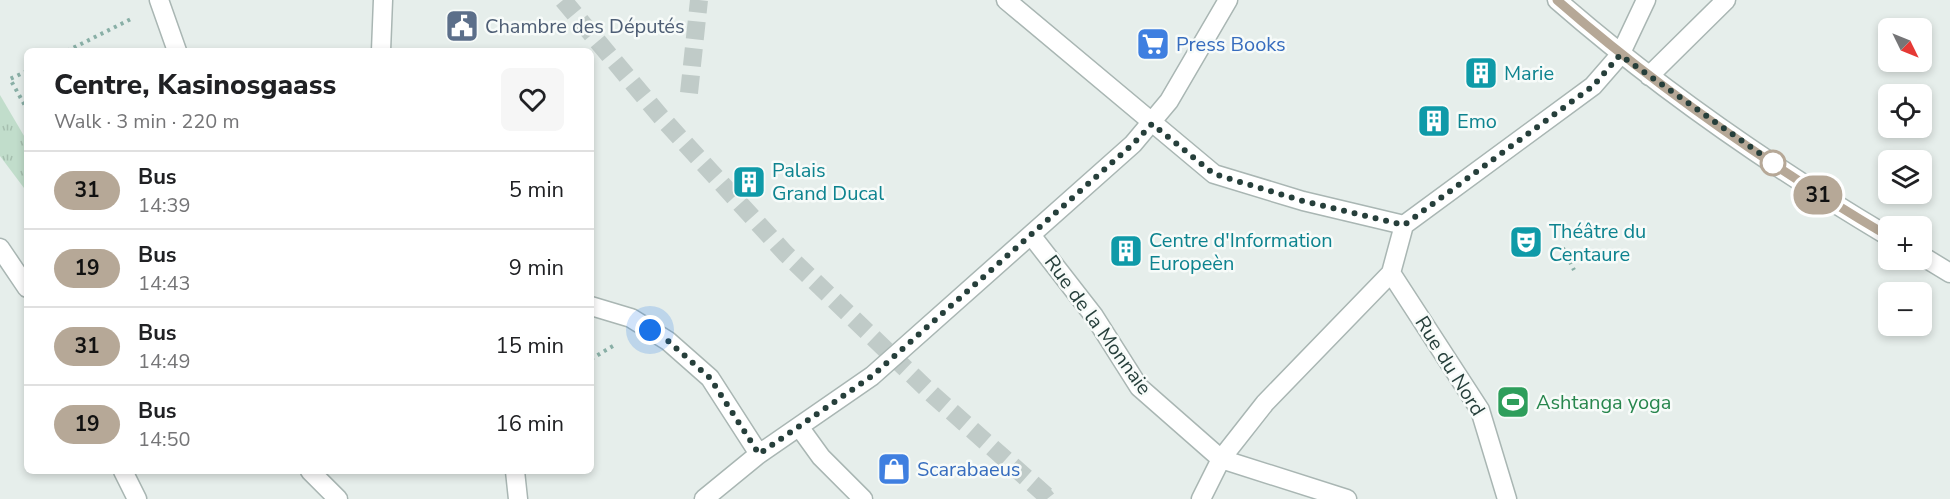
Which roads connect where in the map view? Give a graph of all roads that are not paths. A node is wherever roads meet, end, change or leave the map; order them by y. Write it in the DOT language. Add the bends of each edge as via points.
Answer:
graph roads {
  1 [pos="383,0"];
  2 [pos="1006,0"];
  3 [pos="1228,0"];
  4 [pos="1557,0"];
  5 [pos="1646,0"];
  6 [pos="1726,0"];
  7 [pos="160,2"];
  8 [pos="176,48"];
  9 [pos="381,48"];
  10 [pos="1620,55"];
  11 [pos="1649,76"];
  12 [pos="1152,124"];
  13 [pos="1404,225"];
  14 [pos="1878,230"];
  15 [pos="1032,235"];
  16 [pos="0,248"];
  17 [pos="1932,262"];
  18 [pos="1391,273"];
  19 [pos="1950,273"];
  20 [pos="24,284"];
  21 [pos="594,307"];
  22 [pos="800,428"];
  23 [pos="759,454"];
  24 [pos="1221,459"];
  25 [pos="124,474"];
  26 [pos="313,474"];
  27 [pos="515,474"];
  28 [pos="137,499"];
  29 [pos="338,499"];
  30 [pos="518,499"];
  31 [pos="704,499"];
  32 [pos="863,499"];
  33 [pos="1201,499"];
  34 [pos="1347,499"];
  35 [pos="1508,499"];
  1 -- 9 [label="street"];
  2 -- 12 [label="street"];
  3 -- 12 [label="street"];
  4 -- 10 [label="street"];
  5 -- 10 [label="street"];
  6 -- 11 [label="street"];
  7 -- 8 [label="street"];
  10 -- 11 [label="street"];
  10 -- 13 [label="street" via="1593,86"];
  11 -- 14 [label="street" via="1816,194"];
  12 -- 13 [label="street" via="1214,174 1303,201"];
  12 -- 15 [label="street"];
  13 -- 18 [label="street"];
  15 -- 22 [label="street" via="872,376"];
  15 -- 24 [label="street, Rue de la Monnaie" via="1094,316 1139,387"];
  16 -- 20 [label="street"];
  17 -- 19 [label="street"];
  18 -- 24 [label="street" via="1265,403"];
  18 -- 35 [label="street, Rue du Nord" via="1480,410"];
  21 -- 23 [label="street" via="631,318 668,341 710,378"];
  22 -- 23 [label="street"];
  22 -- 32 [label="street" via="821,457"];
  23 -- 31 [label="street"];
  24 -- 33 [label="street"];
  24 -- 34 [label="street"];
  25 -- 28 [label="street"];
  26 -- 29 [label="street"];
  27 -- 30 [label="street"];
}
